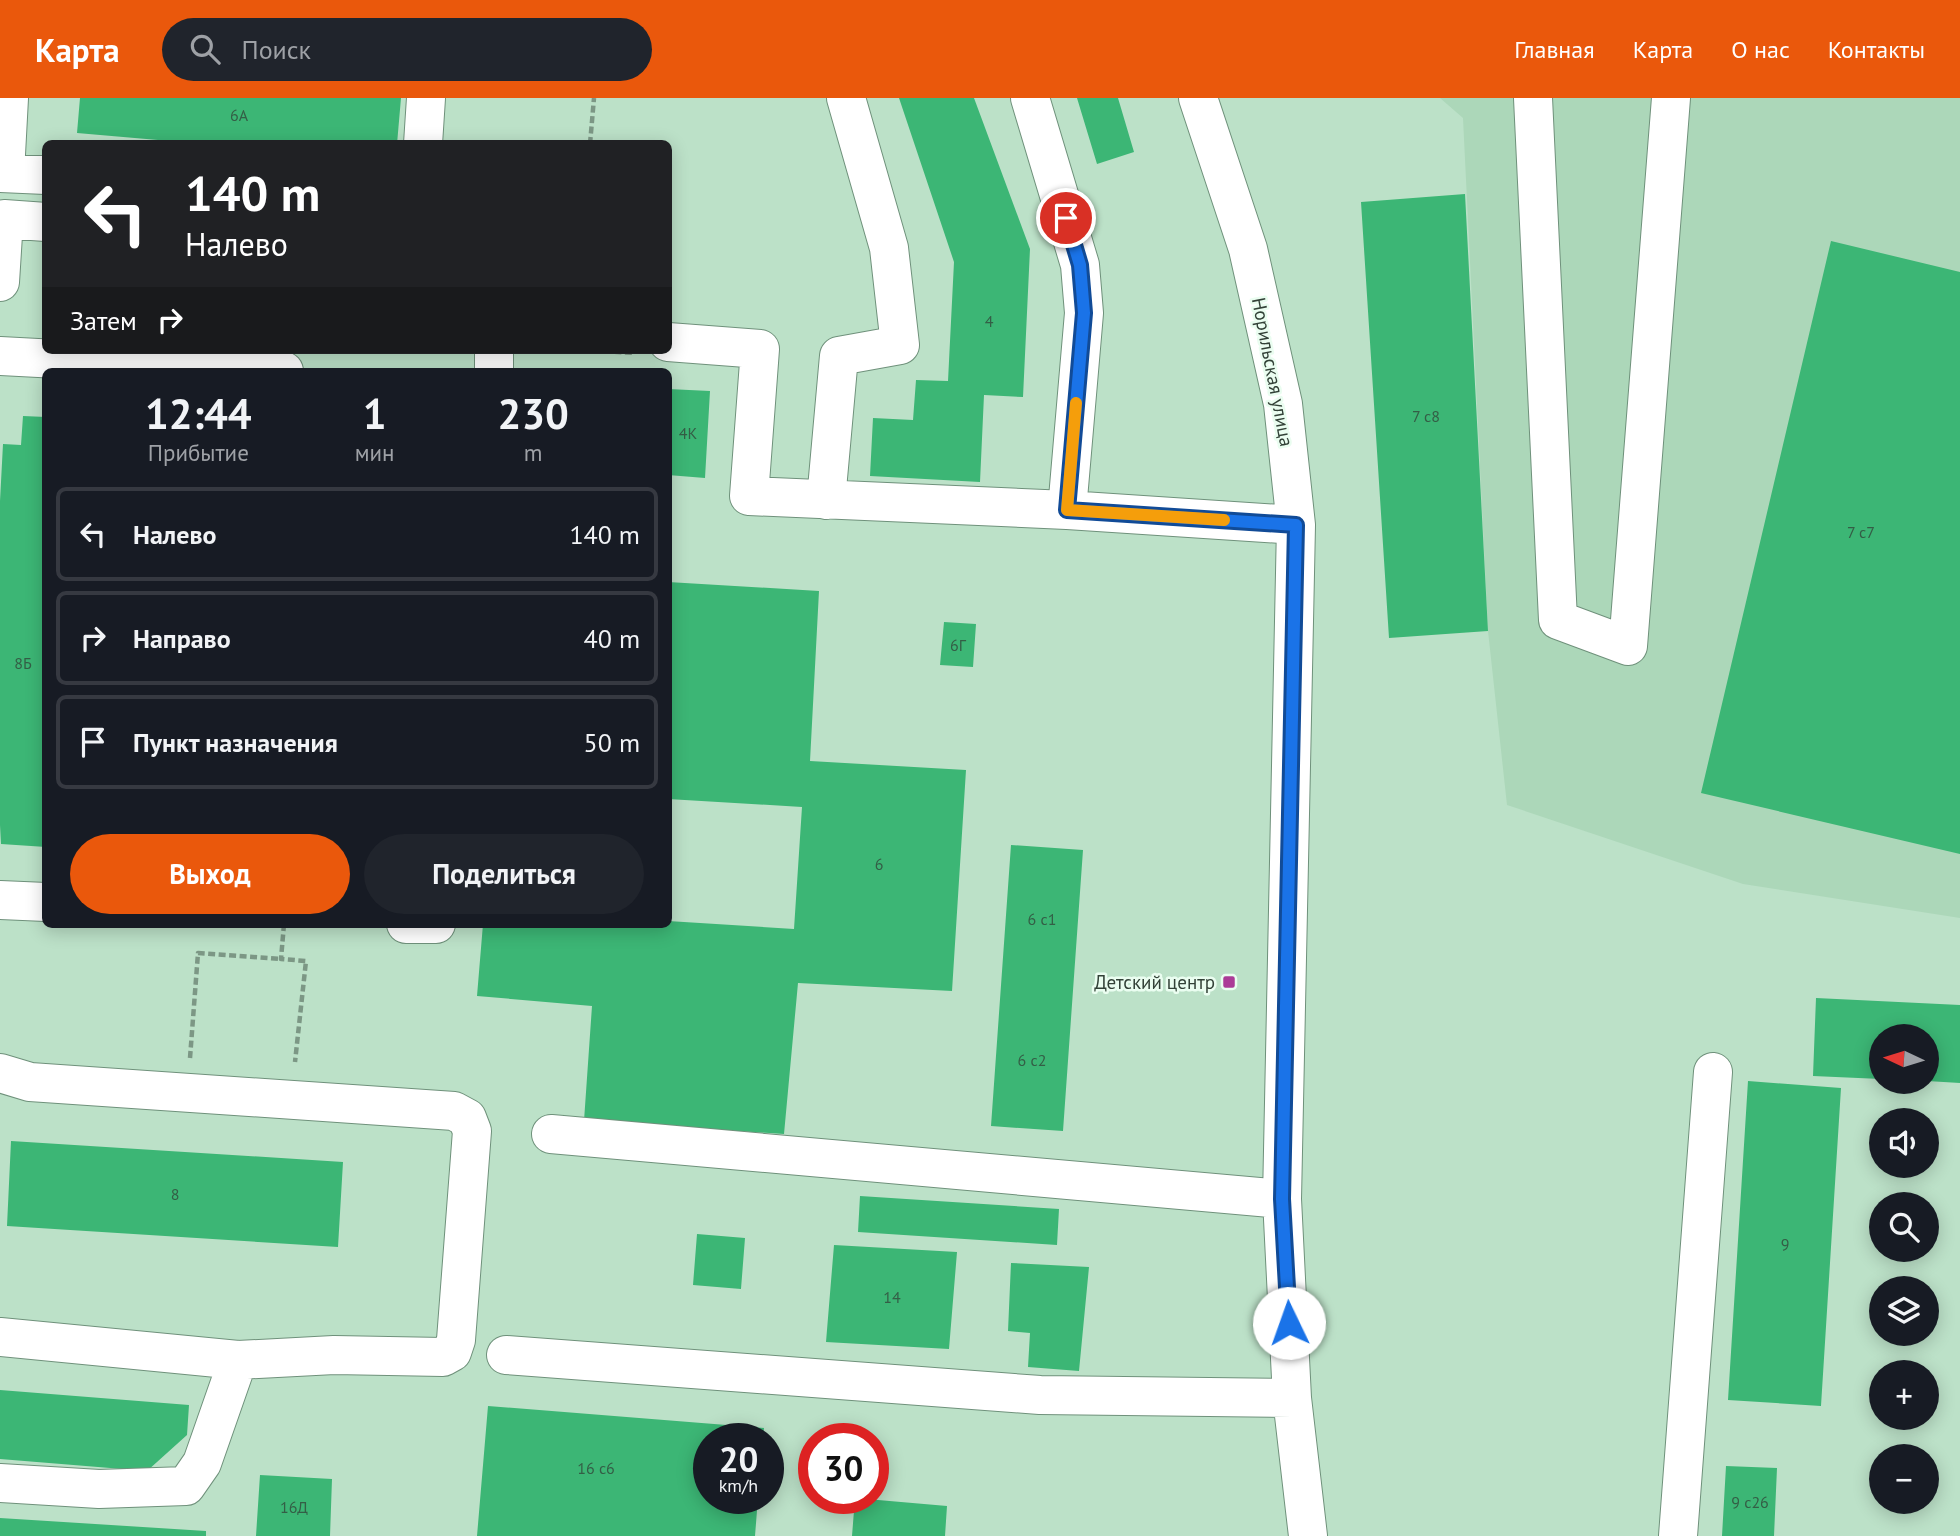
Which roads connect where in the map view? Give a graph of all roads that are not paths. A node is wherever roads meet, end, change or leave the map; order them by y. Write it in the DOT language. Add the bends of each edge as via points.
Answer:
graph roads {
  1 [pos="9,98"];
  2 [pos="426,98"];
  3 [pos="846,98"];
  4 [pos="1030,98"];
  5 [pos="1198,98"];
  6 [pos="1532,98"];
  7 [pos="1671,98"];
  8 [pos="423,140"];
  9 [pos="3,173"];
  10 [pos="42,176"];
  11 [pos="42,222"];
  12 [pos="0,282"];
  13 [pos="672,347"];
  14 [pos="0,356"];
  15 [pos="227,368"];
  16 [pos="826,500"];
  17 [pos="1067,510"];
  18 [pos="1296,525"];
  19 [pos="0,900"];
  20 [pos="42,902"];
  21 [pos="1713,1072"];
  22 [pos="0,1073"];
  23 [pos="551,1134"];
  24 [pos="1282,1199"];
  25 [pos="0,1336"];
  26 [pos="506,1355"];
  27 [pos="238,1360"];
  28 [pos="1293,1398"];
  29 [pos="0,1483"];
  30 [pos="1308,1536"];
  31 [pos="1678,1536"];
  1 -- 9 [label="street"];
  2 -- 8 [label="street"];
  3 -- 16 [label="street" via="889,248 900,345 839,356"];
  4 -- 17 [label="street" via="1080,265 1084,313"];
  5 -- 18 [label="street, Норильская улица" via="1248,249 1283,404"];
  6 -- 7 [label="street" via="1558,620 1628,646"];
  9 -- 10 [label="street"];
  11 -- 12 [label="street" via="4,219"];
  13 -- 16 [label="street" via="760,349 749,496"];
  14 -- 15 [label="street"];
  16 -- 17 [label="street"];
  17 -- 18 [label="street"];
  18 -- 24 [label="street, Норильская улица"];
  19 -- 20 [label="street"];
  21 -- 31 [label="street"];
  22 -- 27 [label="street" via="30,1082 454,1111 467,1118 472,1131 452,1352 443,1357 334,1355"];
  23 -- 24 [label="street"];
  24 -- 28 [label="street, Норильская улица"];
  25 -- 27 [label="street"];
  26 -- 28 [label="street" via="1040,1395"];
  27 -- 29 [label="street" via="202,1463 186,1486 99,1489"];
  28 -- 30 [label="street, Норильская улица"];
}
